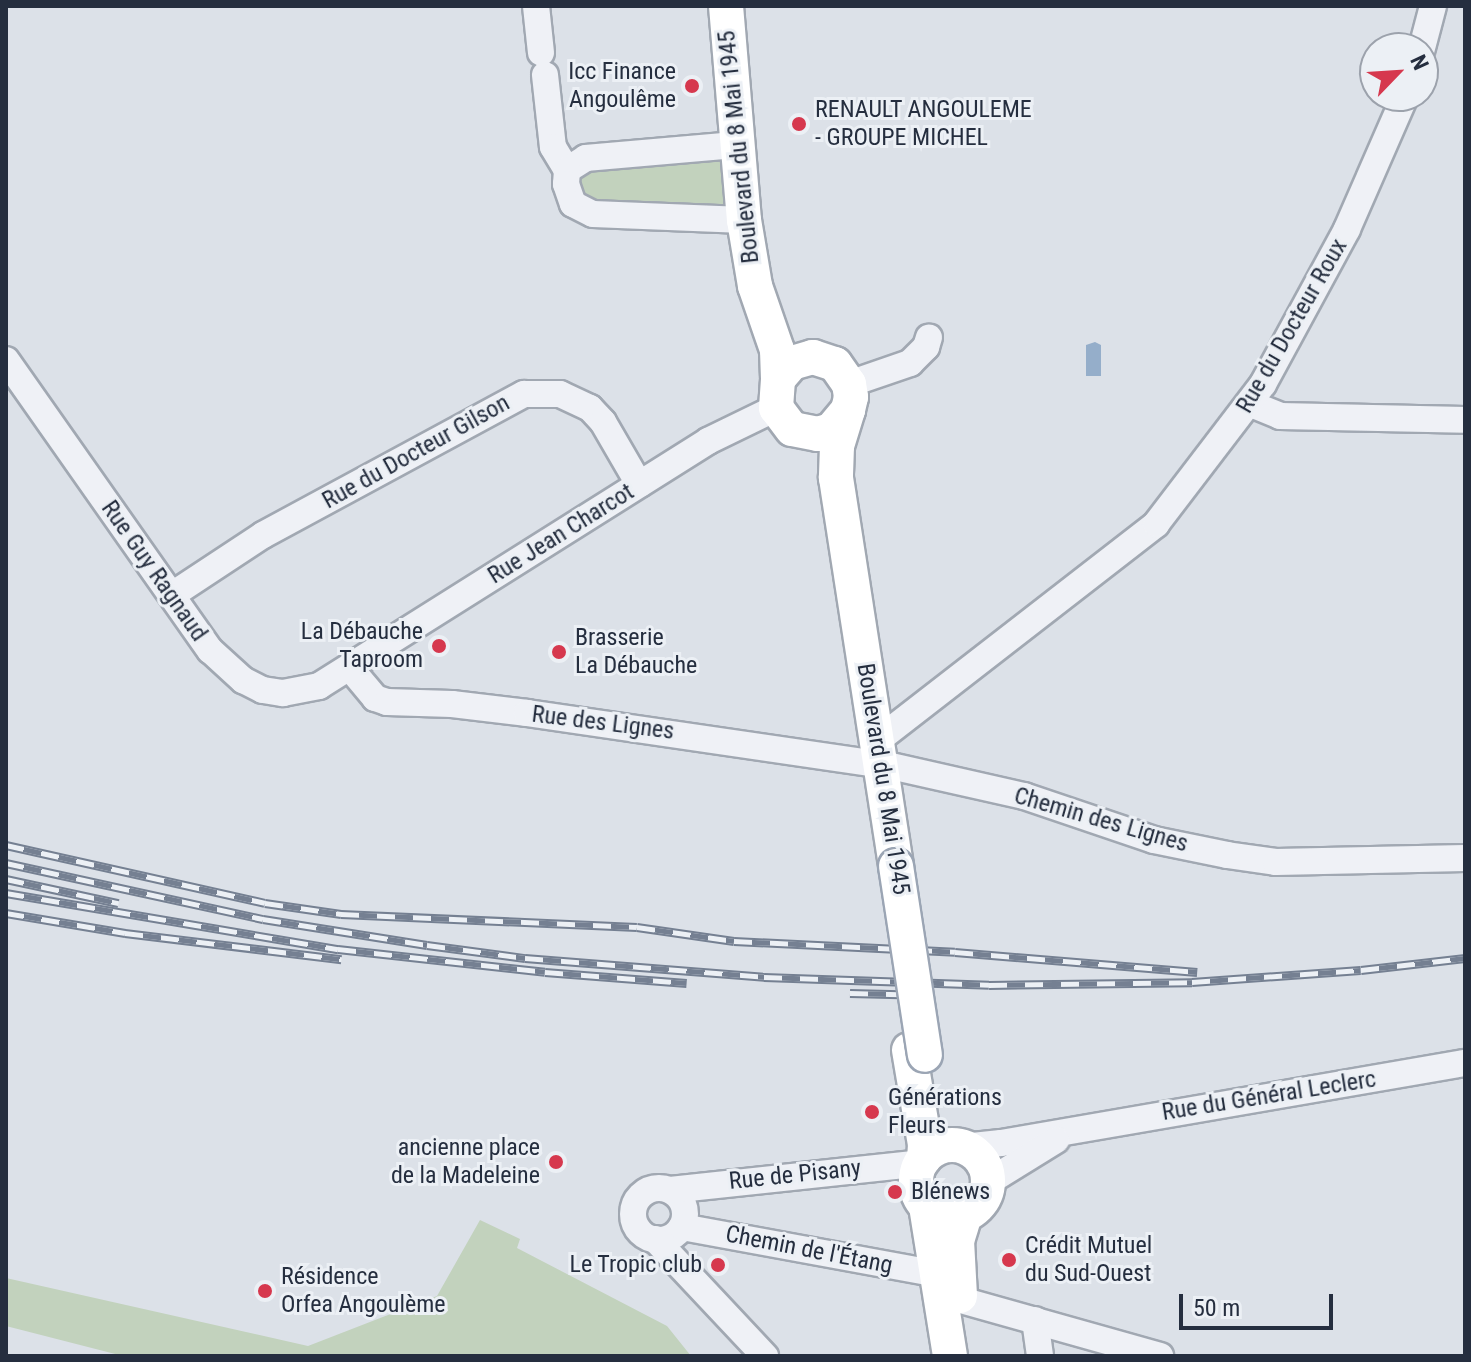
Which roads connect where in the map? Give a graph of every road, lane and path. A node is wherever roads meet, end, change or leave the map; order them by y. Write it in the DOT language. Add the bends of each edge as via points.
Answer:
graph roads {
  1 [pos="536,6"];
  2 [pos="726,6"];
  3 [pos="744,6"];
  4 [pos="1433,6"];
  5 [pos="1426,32"];
  6 [pos="1398,112"];
  7 [pos="735,145"];
  8 [pos="567,170"];
  9 [pos="744,220"];
  10 [pos="929,337"];
  11 [pos="824,359"];
  12 [pos="6,360"];
  13 [pos="849,397"];
  14 [pos="1251,404"];
  15 [pos="782,405"];
  16 [pos="1465,420"];
  17 [pos="639,484"];
  18 [pos="172,595"];
  19 [pos="854,633"];
  20 [pos="350,668"];
  21 [pos="873,744"];
  22 [pos="1465,858"];
  23 [pos="917,1053"];
  24 [pos="1465,1063"];
  25 [pos="1074,1129"];
  26 [pos="940,1153"];
  27 [pos="850,1169"];
  28 [pos="988,1182"];
  29 [pos="670,1190"];
  30 [pos="926,1206"];
  31 [pos="965,1214"];
  32 [pos="682,1227"];
  33 [pos="655,1239"];
  34 [pos="937,1274"];
  35 [pos="961,1300"];
  36 [pos="1035,1320"];
  37 [pos="765,1356"];
  38 [pos="950,1356"];
  39 [pos="970,1356"];
  40 [pos="1040,1356"];
  41 [pos="1160,1356"];
  1 -- 8 [label="street" via="553,147"];
  2 -- 7 [label="main road, Boulevard du 8 Mai 1945"];
  3 -- 11 [label="main road, Boulevard du 8 Mai 1945" via="750,126 775,297 793,334"];
  4 -- 5 [label="street"];
  6 -- 14 [label="street, Rue du Docteur Roux" via="1347,229"];
  7 -- 8 [label="street" via="586,158"];
  7 -- 9 [label="main road, Boulevard du 8 Mai 1945"];
  8 -- 9 [label="street" via="568,195 581,211"];
  9 -- 15 [label="main road, Boulevard du 8 Mai 1945" via="755,286 777,350"];
  10 -- 13 [label="street" via="910,363"];
  11 -- 13 [label="main road" via="835,364"];
  11 -- 15 [label="main road" via="792,363"];
  12 -- 18 [label="street, Rue Guy Ragnaud"];
  13 -- 15 [label="main road" via="831,430 818,434"];
  13 -- 19 [label="main road, Boulevard du 8 Mai 1945" via="835,467"];
  14 -- 16 [label="street" via="1280,416"];
  14 -- 21 [label="street, Rue du Docteur Roux" via="1156,524"];
  15 -- 17 [label="street, Rue Jean Charcot" via="708,441"];
  15 -- 19 [label="main road, Boulevard du 8 Mai 1945" via="815,470"];
  17 -- 18 [label="street, Rue du Docteur Gilson" via="590,408 560,394 524,394 263,535"];
  17 -- 20 [label="street, Rue Jean Charcot"];
  18 -- 20 [label="street, Rue Guy Ragnaud" via="226,667 263,690 303,691"];
  19 -- 21 [label="main road, Boulevard du 8 Mai 1945"];
  20 -- 21 [label="street, Rue des Lignes" via="375,698 387,702 452,704 779,749"];
  21 -- 22 [label="street, Chemin des Lignes" via="1154,840 1239,857 1276,862"];
  21 -- 23 [label="main road, Boulevard du 8 Mai 1945"];
  23 -- 26 [label="main road, Boulevard du 8 Mai 1945" via="925,1145"];
  23 -- 27 [label="street" via="910,1138 894,1152"];
  24 -- 25 [label="street, Rue du Général Leclerc"];
  25 -- 26 [label="street, Rue de Pisany"];
  25 -- 28 [label="street"];
  26 -- 27 [label="street, Rue de Pisany"];
  26 -- 28 [label="main road" via="981,1159"];
  26 -- 30 [label="main road" via="917,1190"];
  27 -- 29 [label="street, Rue de Pisany"];
  28 -- 31 [label="main road" via="981,1202"];
  29 -- 32 [label="street" via="685,1210"];
  29 -- 33 [label="street" via="648,1190 634,1209 641,1232"];
  30 -- 31 [label="main road" via="944,1216"];
  30 -- 34 [label="main road"];
  31 -- 35 [label="main road" via="957,1241"];
  32 -- 33 [label="street" via="670,1238"];
  32 -- 34 [label="street, Chemin de l'Étang"];
  33 -- 37 [label="street"];
  34 -- 38 [label="main road"];
  35 -- 36 [label="street"];
  35 -- 39 [label="main road"];
  36 -- 40 [label="street"];
  36 -- 41 [label="street"];
}
